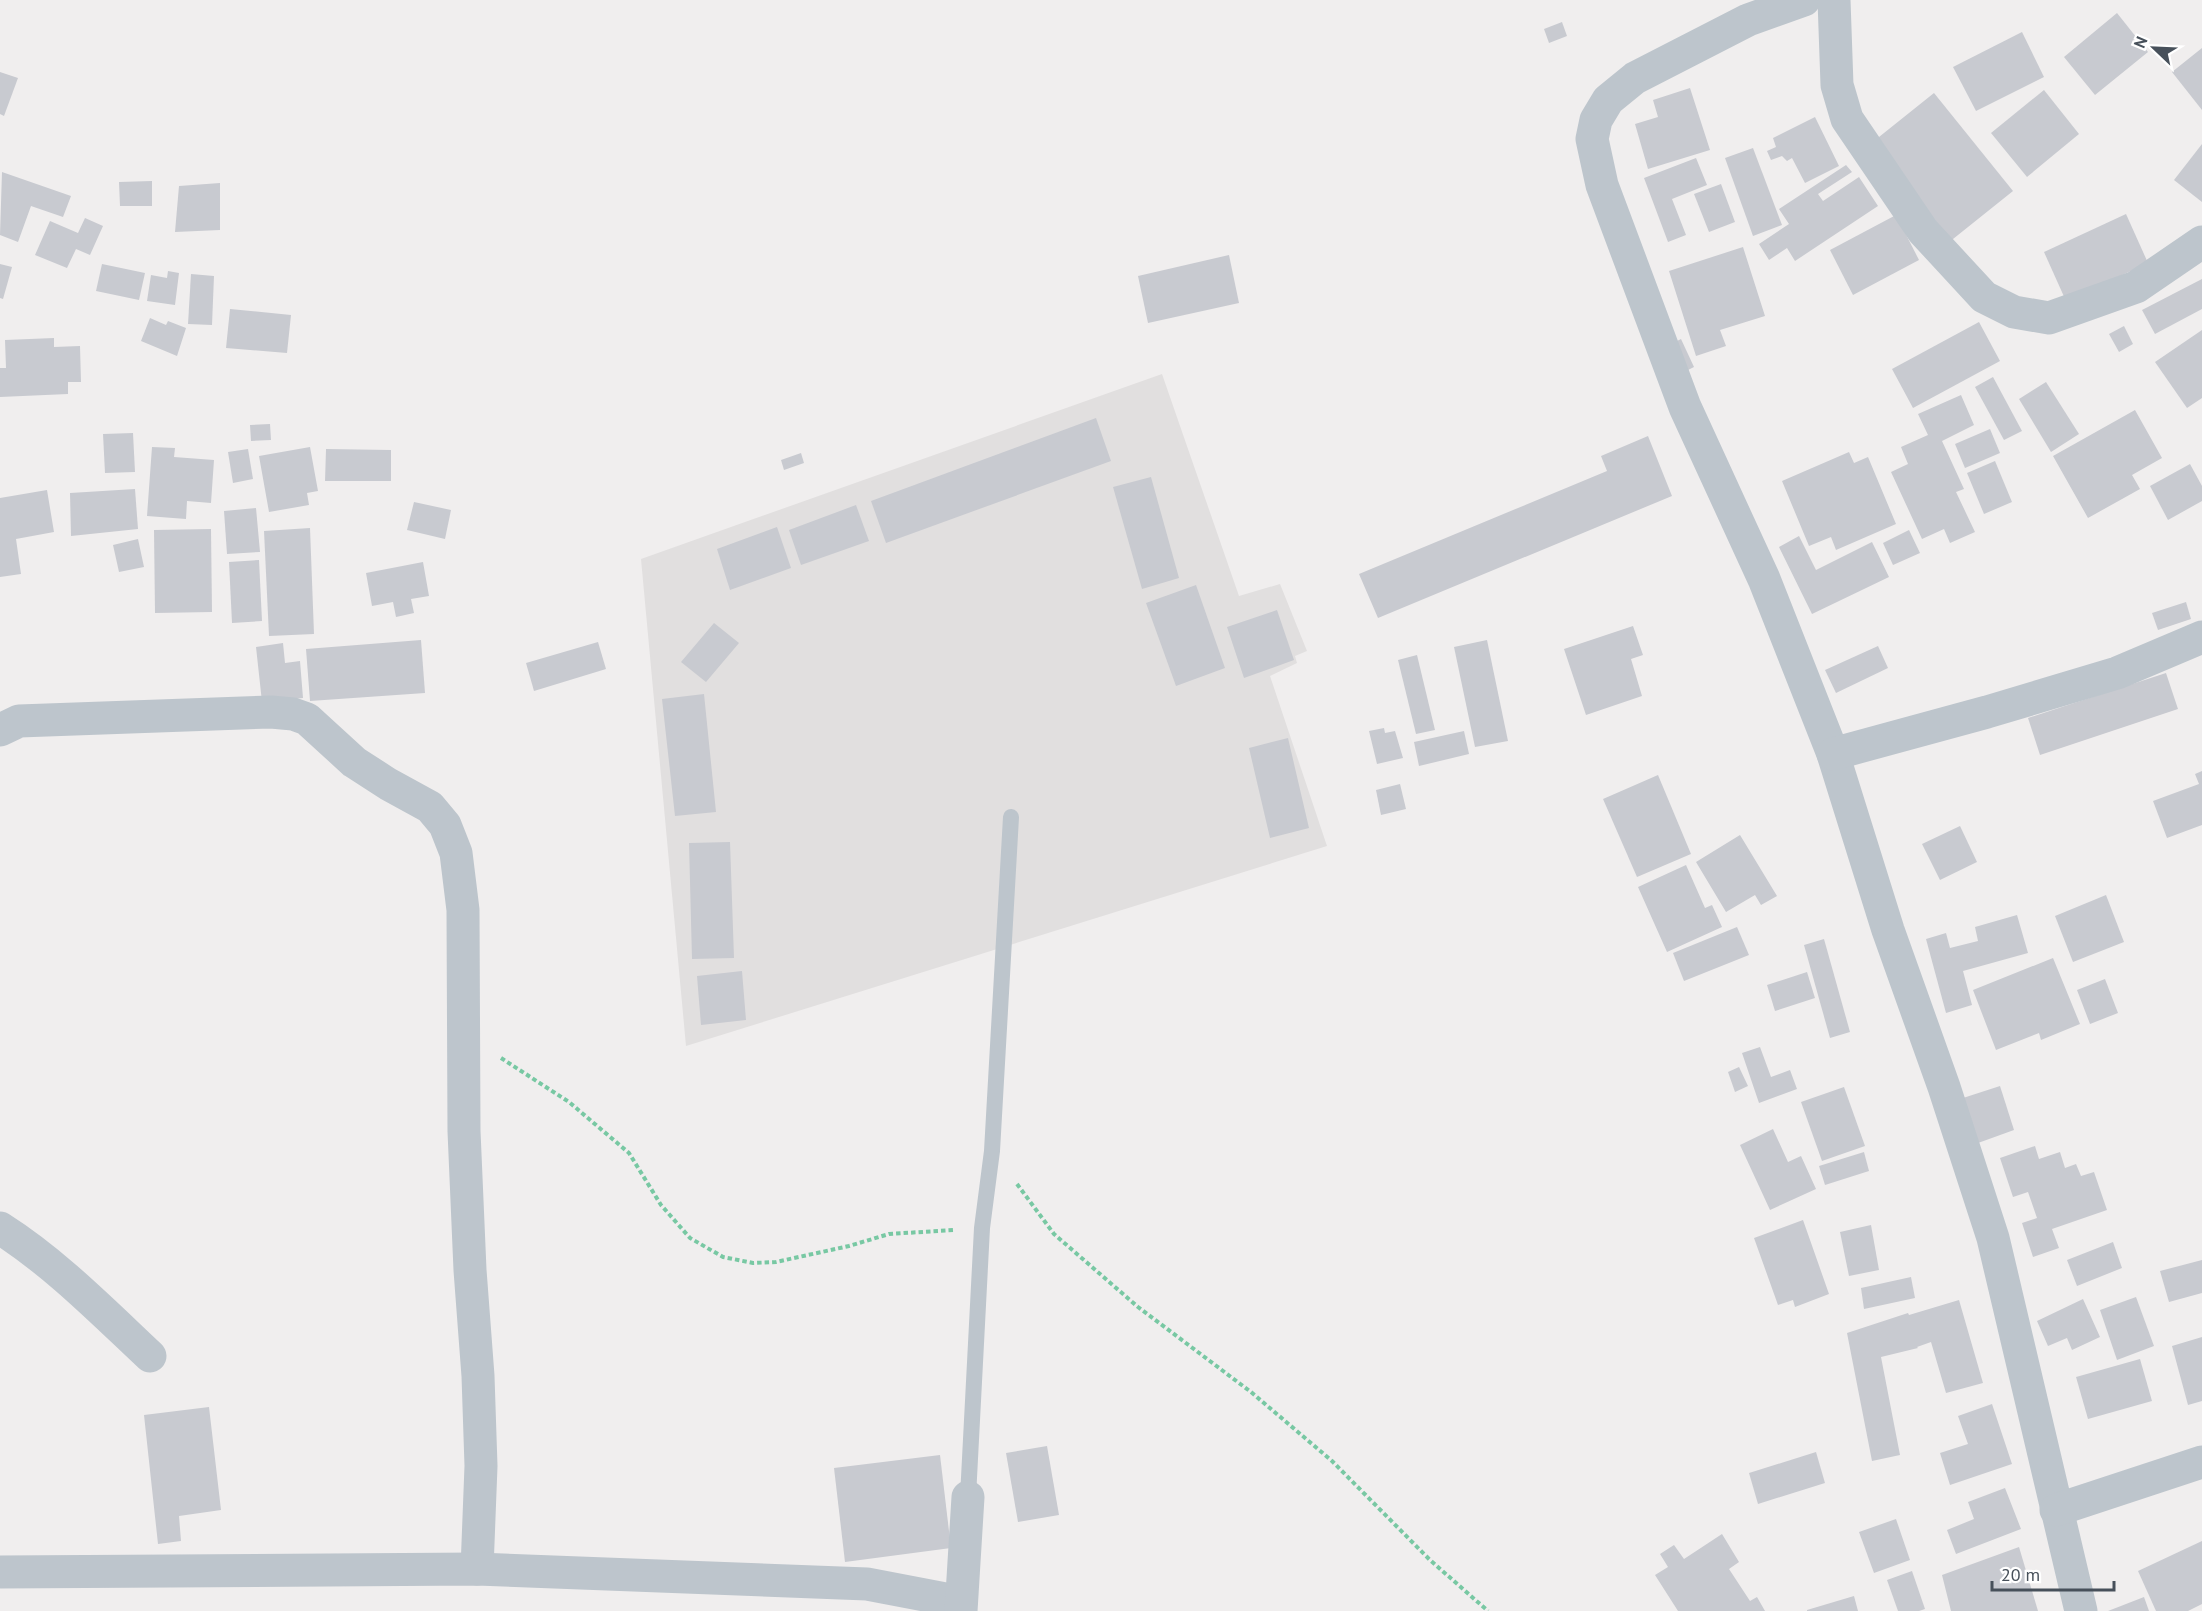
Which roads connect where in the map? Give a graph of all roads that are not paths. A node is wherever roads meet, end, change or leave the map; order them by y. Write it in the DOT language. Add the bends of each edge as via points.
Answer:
graph roads {
  1 [pos="1804,0"];
  2 [pos="1834,0"];
  3 [pos="2202,242"];
  4 [pos="2202,638"];
  5 [pos="0,730"];
  6 [pos="1833,754"];
  7 [pos="1011,817"];
  8 [pos="0,1228"];
  9 [pos="150,1356"];
  10 [pos="2202,1462"];
  11 [pos="968,1497"];
  12 [pos="2056,1510"];
  13 [pos="477,1569"];
  14 [pos="0,1572"];
  15 [pos="961,1607"];
  16 [pos="2081,1611"];
  1 -- 6 [label="street" via="1748,20 1635,78 1608,100 1596,120 1593,139 1602,185 1685,407 1764,579"];
  2 -- 3 [label="street" via="1837,85 1847,119 1923,231 1984,297 2014,312 2049,318 2136,287"];
  4 -- 6 [label="street" via="2117,673"];
  5 -- 13 [label="street" via="19,721 293,714 307,719 354,762 430,807 445,825 456,853 463,910 464,1142 481,1466"];
  6 -- 12 [label="street" via="1888,930 1993,1238"];
  7 -- 11 [label="lane" via="992,1151 982,1228"];
  8 -- 9 [label="street" via="61,1274"];
  10 -- 12 [label="street"];
  11 -- 15 [label="street"];
  12 -- 16 [label="street"];
  13 -- 14 [label="street"];
  13 -- 15 [label="street" via="867,1584"];
}
